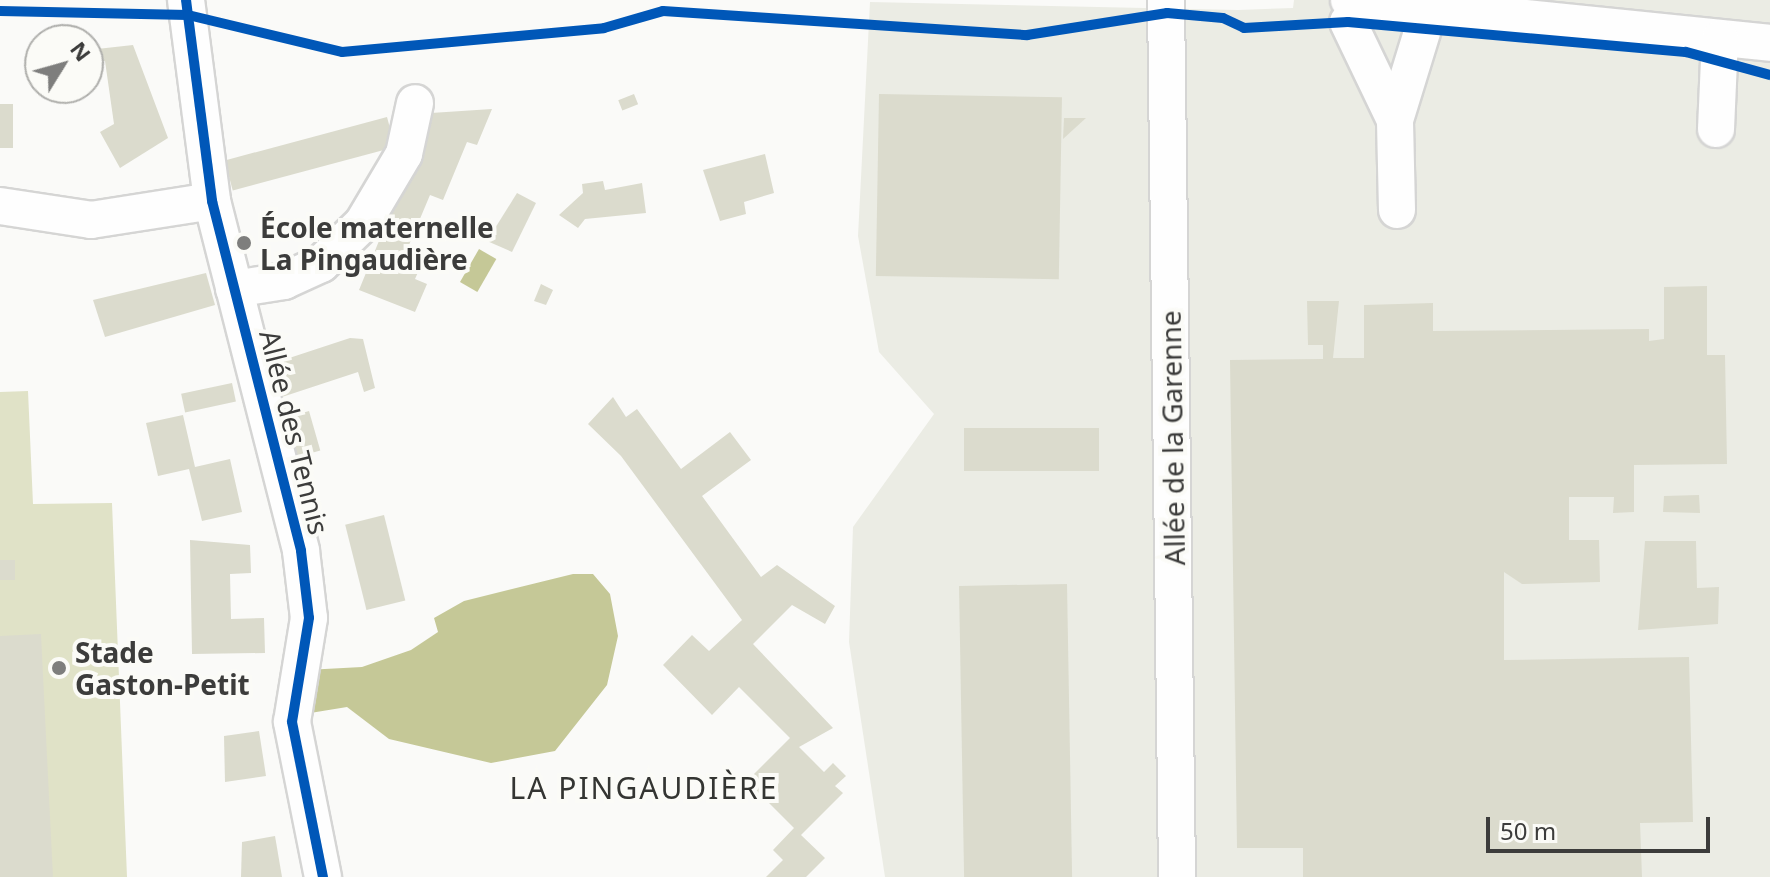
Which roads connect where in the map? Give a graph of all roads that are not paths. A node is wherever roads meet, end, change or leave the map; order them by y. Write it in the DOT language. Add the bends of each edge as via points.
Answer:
graph roads {
  1 [pos="186,0"];
  2 [pos="1166,0"];
  3 [pos="1430,6"];
  4 [pos="1348,11"];
  5 [pos="1720,39"];
  6 [pos="1770,43"];
  7 [pos="415,103"];
  8 [pos="1395,120"];
  9 [pos="1716,129"];
  10 [pos="212,201"];
  11 [pos="0,206"];
  12 [pos="1397,210"];
  13 [pos="234,289"];
  14 [pos="323,877"];
  15 [pos="1177,877"];
  1 -- 10 [label="street, Allée des Tennis"];
  2 -- 15 [label="street, Allée de la Garenne"];
  3 -- 4 [label="street"];
  3 -- 5 [label="street"];
  3 -- 8 [label="street"];
  4 -- 8 [label="street"];
  5 -- 6 [label="street"];
  5 -- 9 [label="street"];
  7 -- 13 [label="street" via="404,154 363,223 321,264 284,281"];
  8 -- 12 [label="street"];
  10 -- 11 [label="street" via="91,220"];
  10 -- 13 [label="street, Allée des Tennis"];
  13 -- 14 [label="street, Allée des Tennis" via="301,551 309,618 292,722"];
}
